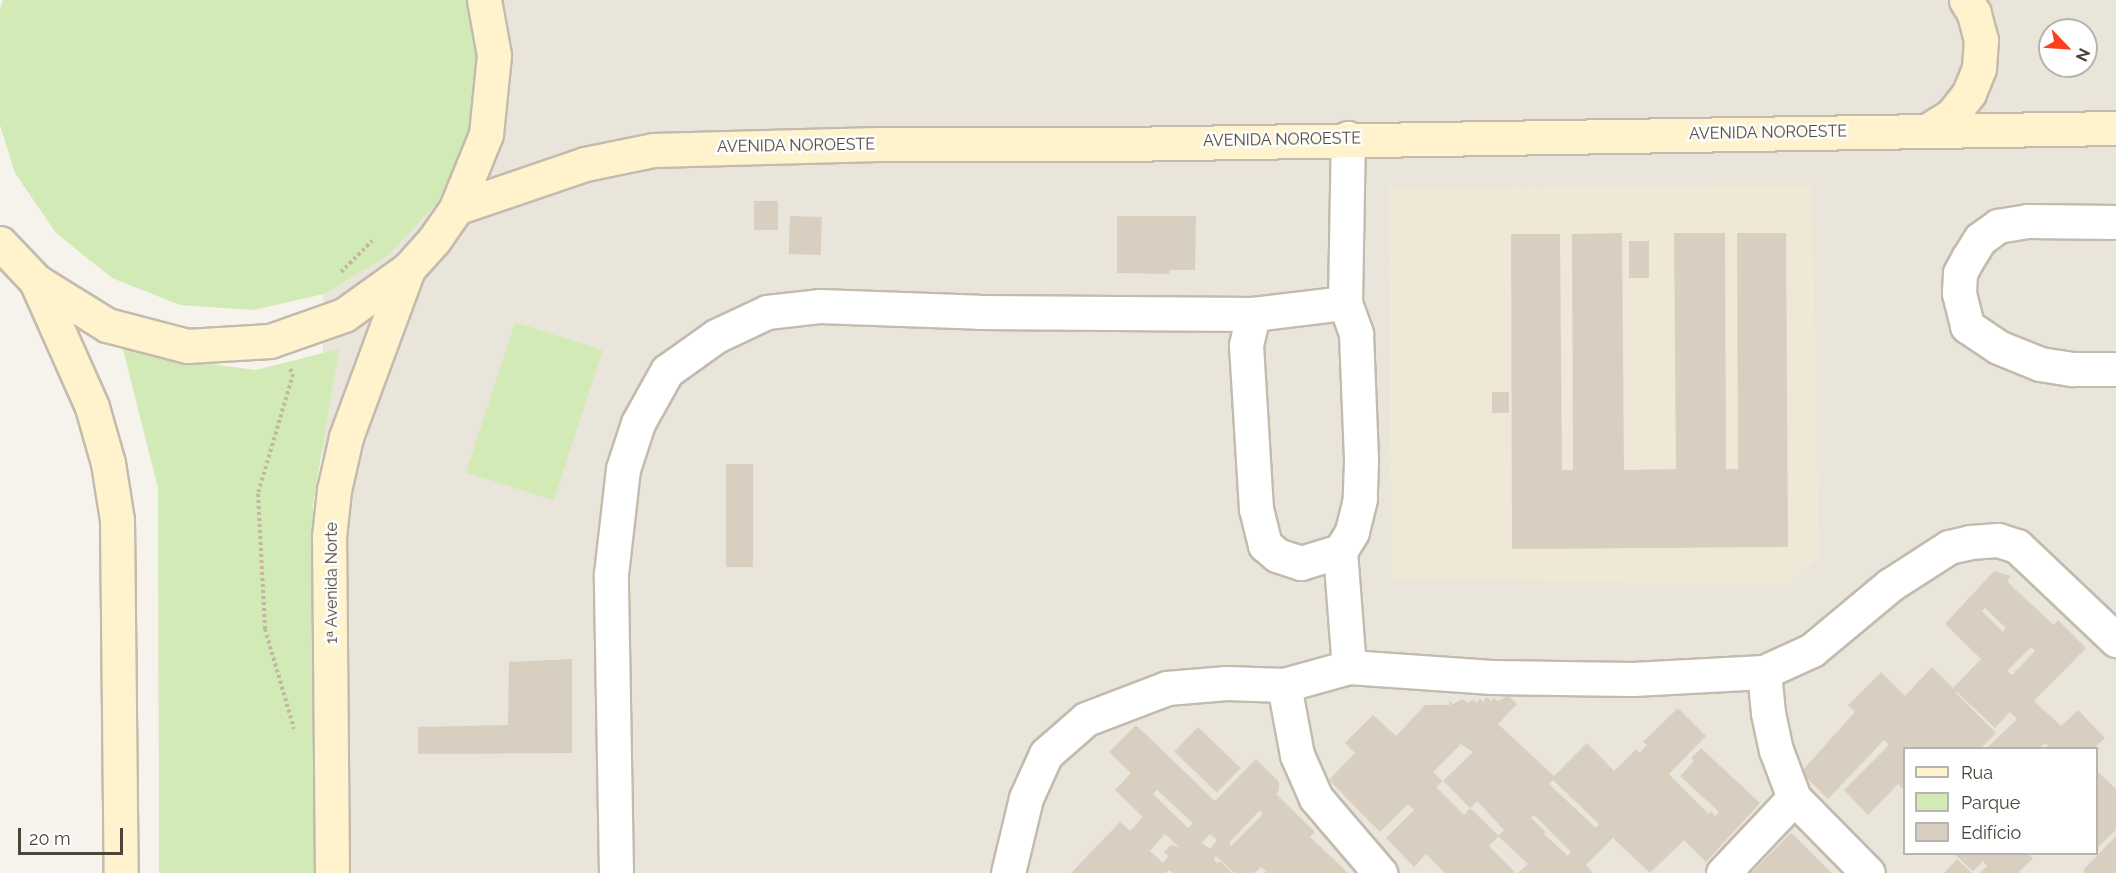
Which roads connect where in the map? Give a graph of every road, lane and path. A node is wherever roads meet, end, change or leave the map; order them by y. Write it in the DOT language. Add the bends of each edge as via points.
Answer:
graph roads {
  1 [pos="484,0"];
  2 [pos="1966,0"];
  3 [pos="2116,128"];
  4 [pos="1928,130"];
  5 [pos="1348,138"];
  6 [pos="456,208"];
  7 [pos="2116,222"];
  8 [pos="12,263"];
  9 [pos="408,269"];
  10 [pos="1345,303"];
  11 [pos="1253,314"];
  12 [pos="2116,369"];
  13 [pos="293,374"];
  14 [pos="1340,551"];
  15 [pos="2116,640"];
  16 [pos="1349,667"];
  17 [pos="1764,672"];
  18 [pos="1284,685"];
  19 [pos="297,738"];
  20 [pos="1794,798"];
  21 [pos="121,873"];
  22 [pos="332,873"];
  23 [pos="616,873"];
  24 [pos="1008,873"];
  25 [pos="1380,873"];
  26 [pos="1723,873"];
  27 [pos="1868,873"];
  1 -- 6 [label="main road" via="494,55 486,134"];
  2 -- 4 [label="main road" via="1981,40 1979,68 1969,93 1957,108"];
  3 -- 4 [label="main road, AVENIDA NOROESTE"];
  4 -- 5 [label="main road, AVENIDA NOROESTE"];
  5 -- 6 [label="main road, AVENIDA NOROESTE" via="653,150 585,164"];
  5 -- 10 [label="street"];
  6 -- 9 [label="main road"];
  7 -- 12 [label="street" via="2028,220 1998,226 1980,239 1968,258 1960,273 1959,293 1967,326 1998,347 2040,364"];
  8 -- 9 [label="main road" via="107,325 187,346 270,341 344,315"];
  8 -- 21 [label="main road" via="92,406 108,463 117,520"];
  9 -- 22 [label="main road, 1ᵃ Avenida Norte" via="356,404 334,490 329,537"];
  10 -- 11 [label="street"];
  10 -- 14 [label="street" via="1356,334 1361,461 1352,532"];
  11 -- 14 [label="street" via="1246,345 1256,509 1265,545 1277,555 1300,563"];
  11 -- 23 [label="street" via="979,312 819,306 767,312 716,336 666,371 638,423 623,469 610,574"];
  13 -- 19 [label="path" via="258,495 265,629"];
  14 -- 16 [label="street"];
  15 -- 17 [label="street" via="2017,546 1998,540 1970,542 1949,547 1914,567 1812,650"];
  16 -- 17 [label="street" via="1492,677 1633,679"];
  16 -- 18 [label="street"];
  17 -- 20 [label="street" via="1776,750"];
  18 -- 24 [label="street" via="1227,683 1167,688 1086,719 1046,754 1026,798"];
  18 -- 25 [label="street" via="1297,755 1316,798"];
  20 -- 26 [label="street"];
  20 -- 27 [label="street"];
}
